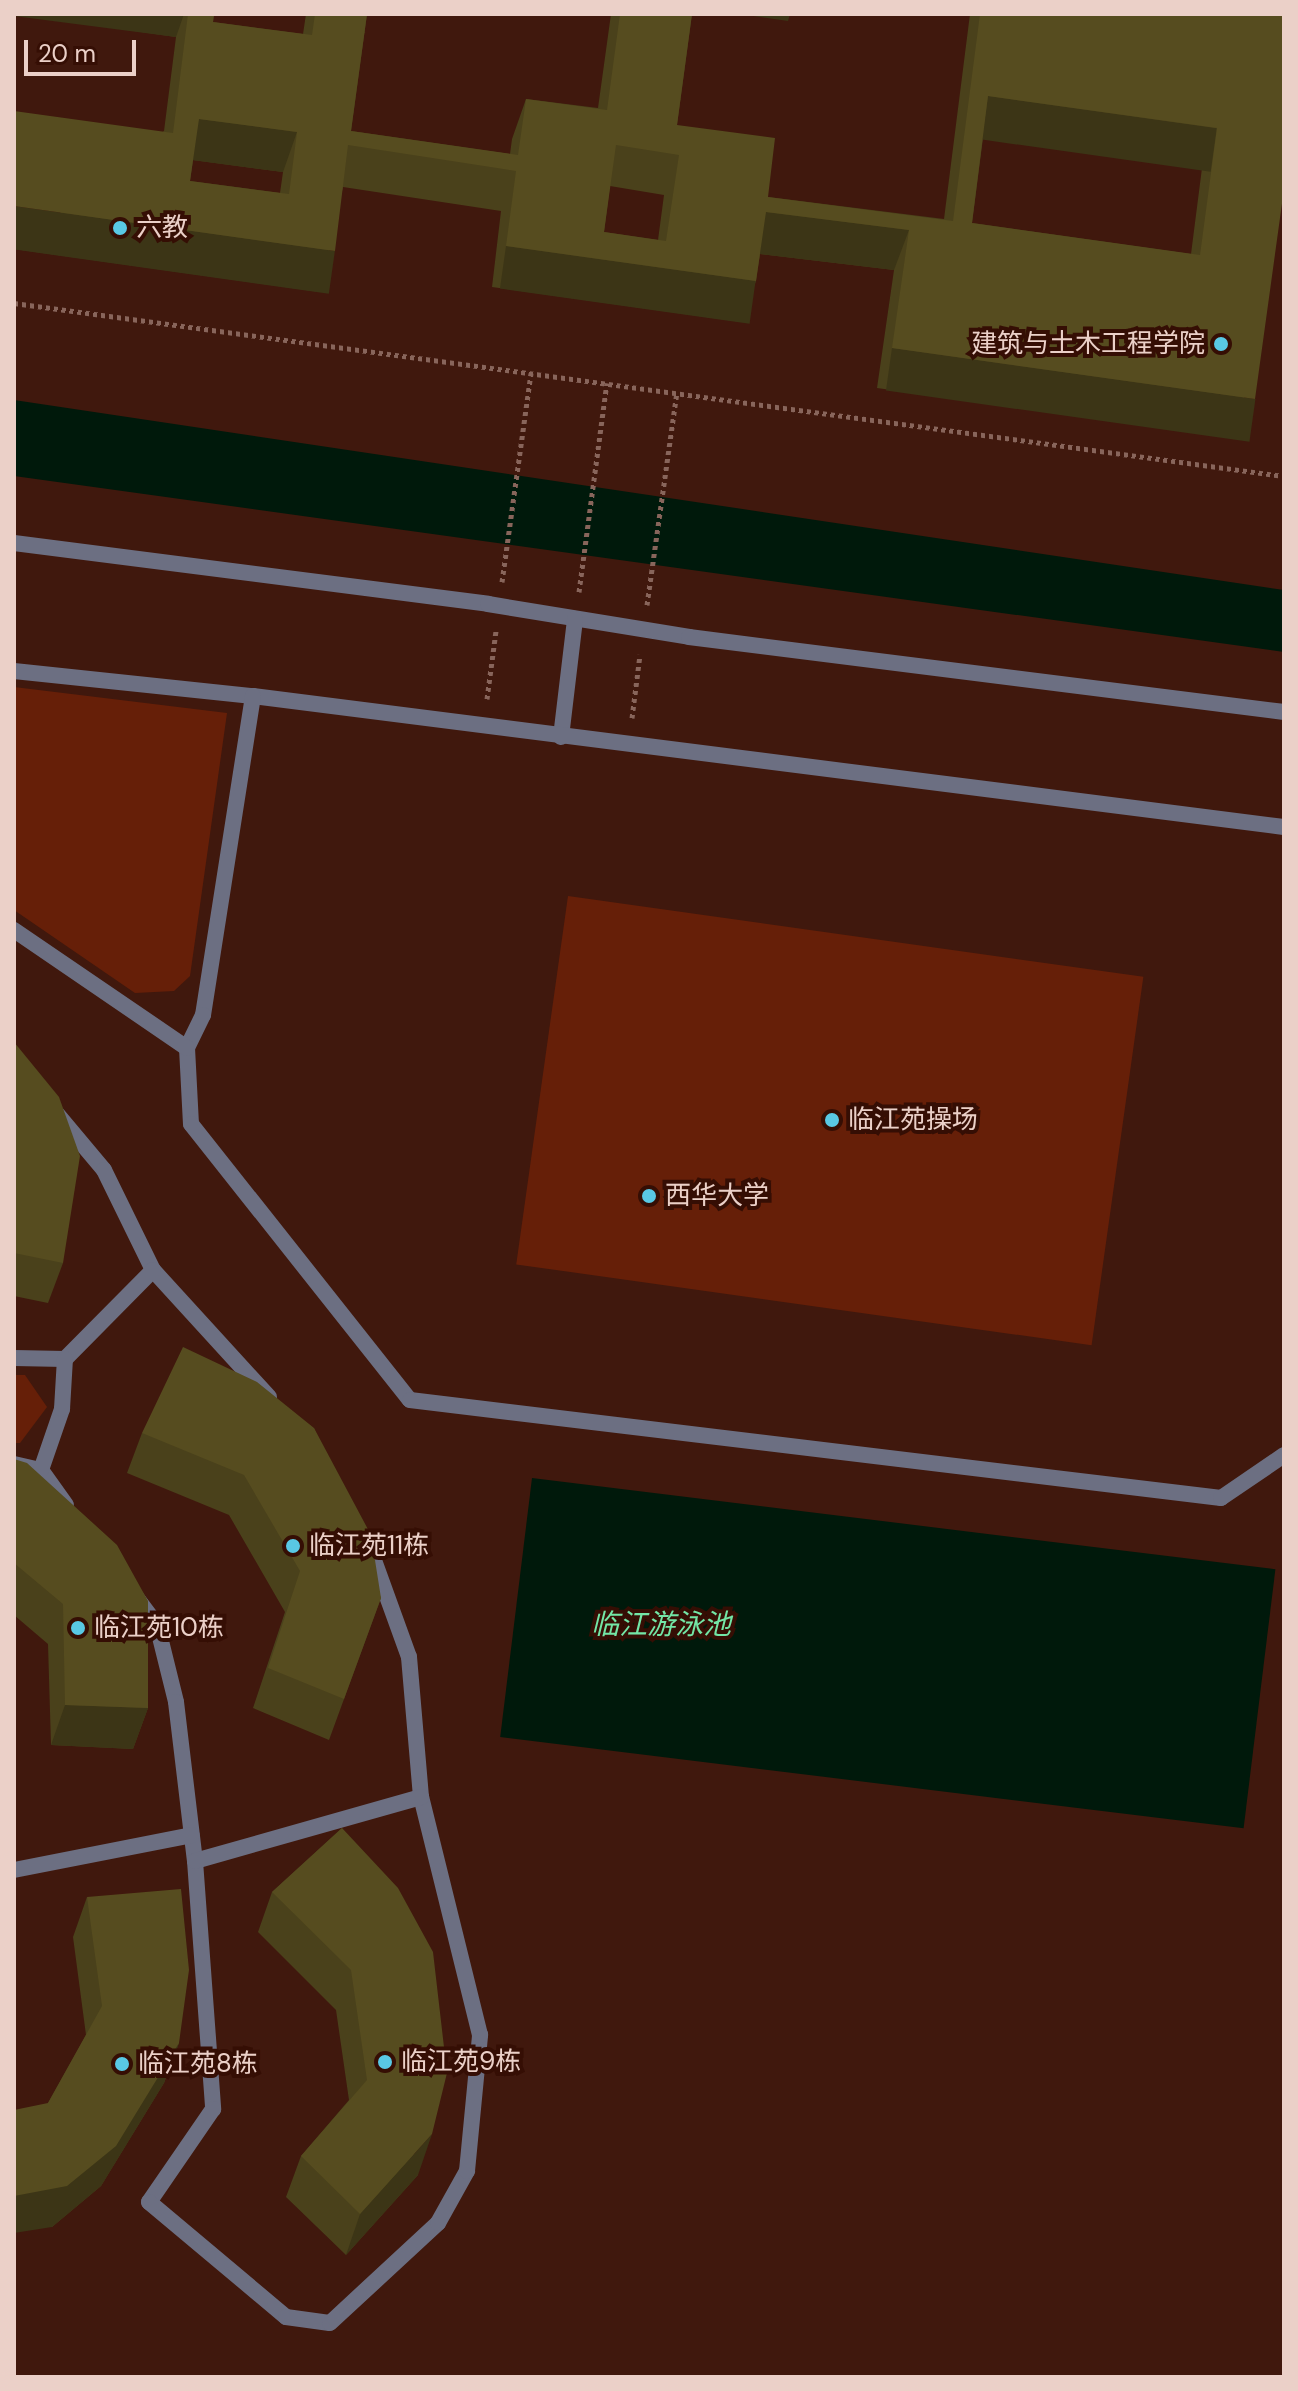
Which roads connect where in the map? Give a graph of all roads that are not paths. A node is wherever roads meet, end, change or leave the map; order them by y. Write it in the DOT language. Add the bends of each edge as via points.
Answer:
graph roads {
  1 [pos="14,543"];
  2 [pos="575,619"];
  3 [pos="14,671"];
  4 [pos="253,696"];
  5 [pos="1284,712"];
  6 [pos="561,737"];
  7 [pos="1284,827"];
  8 [pos="14,930"];
  9 [pos="187,1048"];
  10 [pos="44,1099"];
  11 [pos="153,1270"];
  12 [pos="14,1358"];
  13 [pos="65,1359"];
  14 [pos="286,1416"];
  15 [pos="1284,1455"];
  16 [pos="14,1464"];
  17 [pos="41,1470"];
  18 [pos="76,1518"];
  19 [pos="358,1525"];
  20 [pos="121,1578"];
  21 [pos="421,1797"];
  22 [pos="192,1835"];
  23 [pos="195,1861"];
  24 [pos="14,1870"];
  1 -- 2 [label="street"];
  2 -- 5 [label="street"];
  2 -- 6 [label="street"];
  3 -- 4 [label="street"];
  4 -- 6 [label="street"];
  4 -- 9 [label="street" via="203,1015"];
  6 -- 7 [label="street"];
  8 -- 9 [label="street"];
  9 -- 15 [label="street" via="191,1124 410,1400 1221,1498"];
  10 -- 11 [label="street" via="104,1170"];
  11 -- 13 [label="street"];
  11 -- 14 [label="street"];
  12 -- 13 [label="street"];
  13 -- 17 [label="street" via="62,1409"];
  16 -- 17 [label="street"];
  17 -- 18 [label="street"];
  19 -- 21 [label="street" via="409,1657"];
  20 -- 22 [label="street" via="157,1625 176,1702"];
  21 -- 23 [label="street"];
  21 -- 23 [label="street" via="480,2035 467,2171 438,2223 330,2323 286,2317 149,2202 213,2109"];
  22 -- 23 [label="street"];
  22 -- 24 [label="street"];
}
